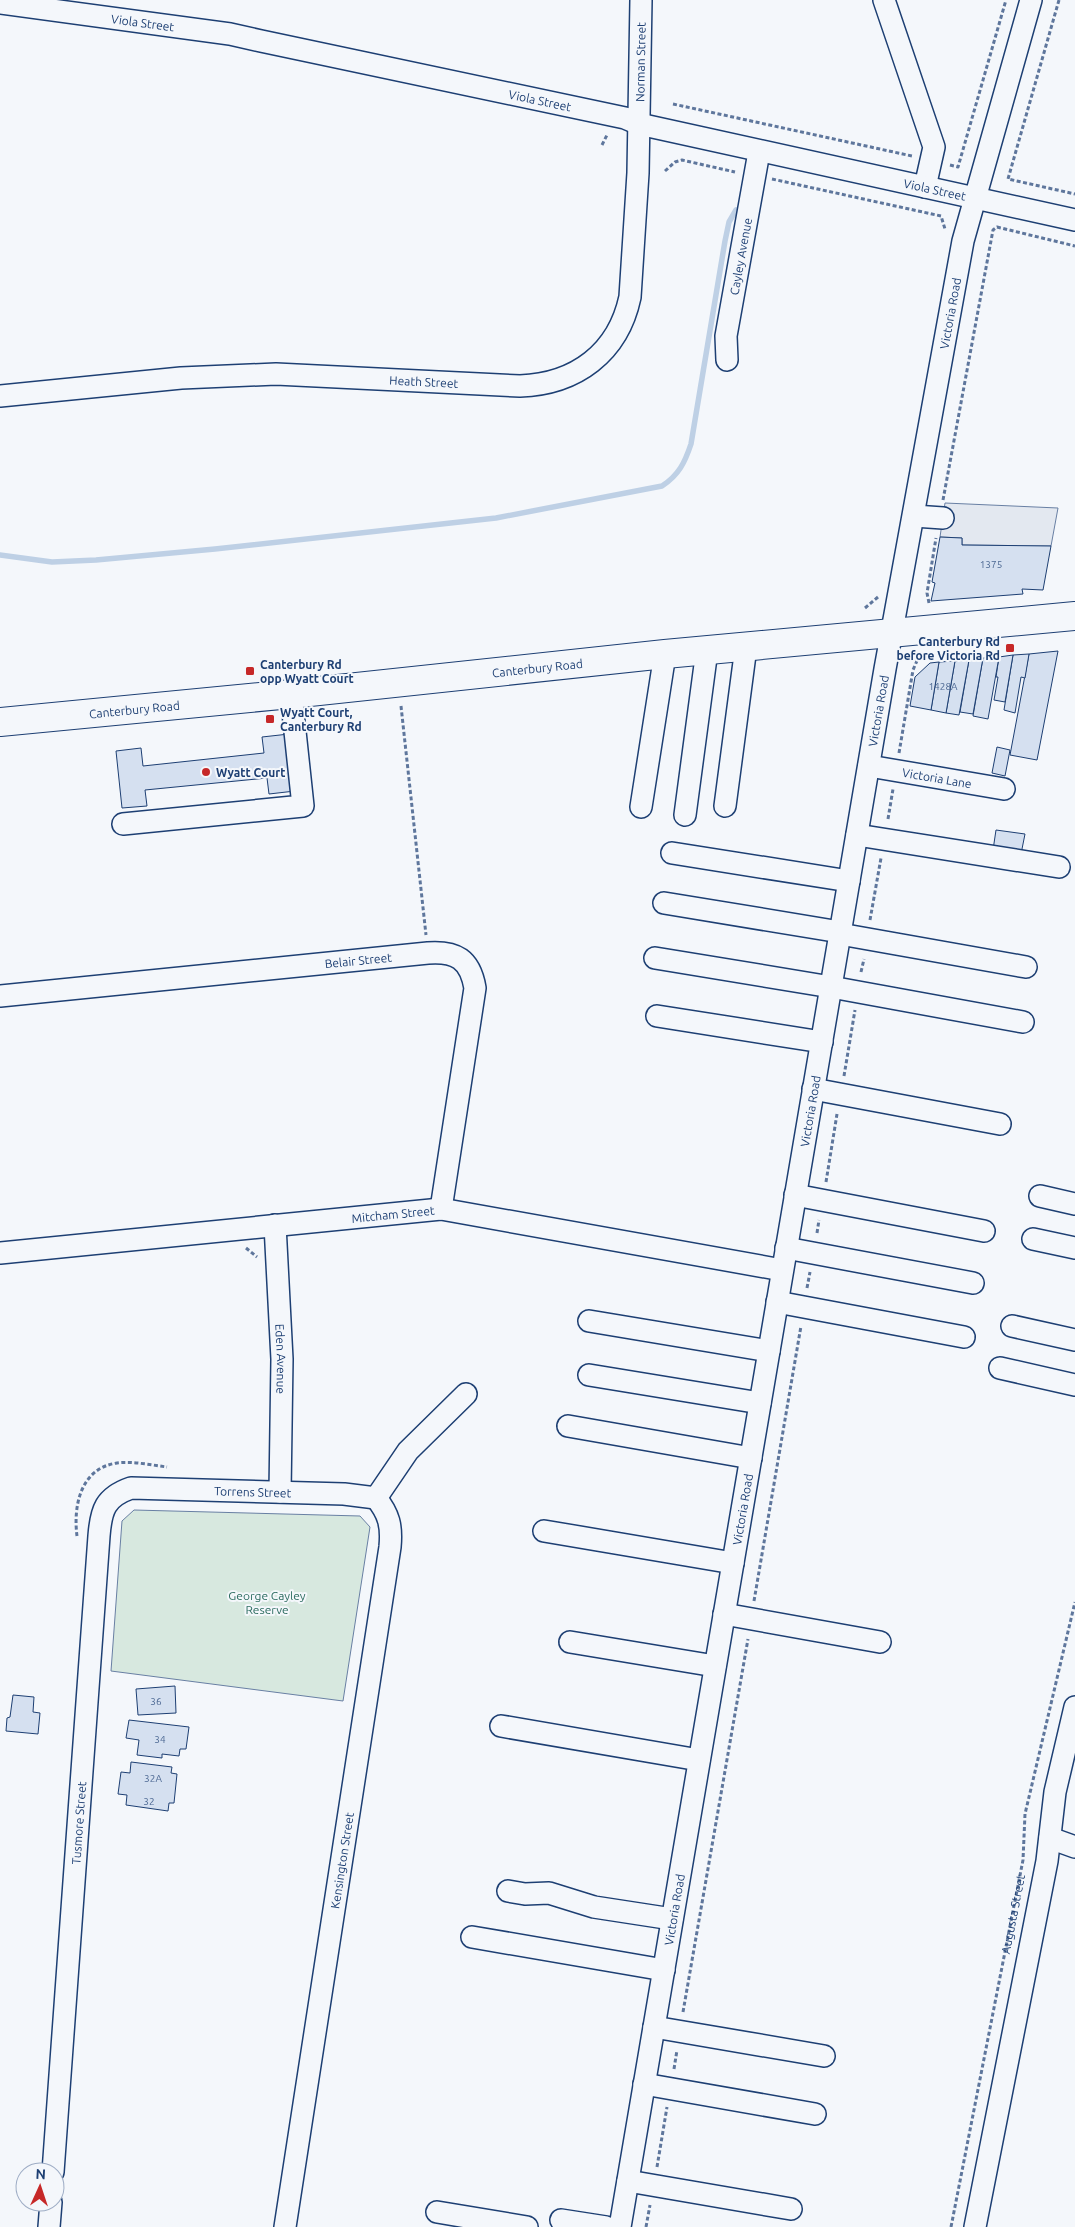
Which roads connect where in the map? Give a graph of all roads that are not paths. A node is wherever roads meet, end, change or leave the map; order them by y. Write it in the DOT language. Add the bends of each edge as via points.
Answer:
graph roads {
  1 [pos="641,0"];
  2 [pos="884,0"];
  3 [pos="1031,0"];
  4 [pos="0,3"];
  5 [pos="639,124"];
  6 [pos="759,152"];
  7 [pos="925,187"];
  8 [pos="975,198"];
  9 [pos="1075,220"];
  10 [pos="728,360"];
  11 [pos="0,396"];
  12 [pos="914,516"];
  13 [pos="941,518"];
  14 [pos="1075,616"];
  15 [pos="892,634"];
  16 [pos="746,646"];
  17 [pos="707,650"];
  18 [pos="665,654"];
  19 [pos="291,694"];
  20 [pos="0,722"];
  21 [pos="869,766"];
  22 [pos="1004,789"];
  23 [pos="725,806"];
  24 [pos="641,807"];
  25 [pos="685,815"];
  26 [pos="123,824"];
  27 [pos="857,835"];
  28 [pos="672,852"];
  29 [pos="1059,867"];
  30 [pos="849,880"];
  31 [pos="664,903"];
  32 [pos="840,933"];
  33 [pos="655,958"];
  34 [pos="1026,967"];
  35 [pos="831,987"];
  36 [pos="0,996"];
  37 [pos="657,1016"];
  38 [pos="1023,1022"];
  39 [pos="822,1042"];
  40 [pos="813,1089"];
  41 [pos="1000,1124"];
  42 [pos="796,1189"];
  43 [pos="1040,1196"];
  44 [pos="1075,1204"];
  45 [pos="441,1209"];
  46 [pos="980,1224"];
  47 [pos="275,1225"];
  48 [pos="1033,1239"];
  49 [pos="786,1248"];
  50 [pos="1075,1248"];
  51 [pos="0,1253"];
  52 [pos="782,1270"];
  53 [pos="972,1283"];
  54 [pos="777,1302"];
  55 [pos="589,1321"];
  56 [pos="1012,1326"];
  57 [pos="964,1338"];
  58 [pos="1075,1340"];
  59 [pos="769,1351"];
  60 [pos="1000,1368"];
  61 [pos="589,1375"];
  62 [pos="1075,1385"];
  63 [pos="466,1394"];
  64 [pos="760,1403"];
  65 [pos="568,1426"];
  66 [pos="751,1458"];
  67 [pos="131,1488"];
  68 [pos="280,1492"];
  69 [pos="376,1498"];
  70 [pos="544,1532"];
  71 [pos="733,1563"];
  72 [pos="724,1614"];
  73 [pos="570,1642"];
  74 [pos="880,1642"];
  75 [pos="715,1666"];
  76 [pos="1075,1707"];
  77 [pos="501,1726"];
  78 [pos="520,1742"];
  79 [pos="698,1766"];
  80 [pos="1050,1838"];
  81 [pos="1075,1847"];
  82 [pos="508,1891"];
  83 [pos="672,1919"];
  84 [pos="472,1937"];
  85 [pos="664,1970"];
  86 [pos="654,2027"];
  87 [pos="824,2056"];
  88 [pos="644,2084"];
  89 [pos="814,2114"];
  90 [pos="54,2162"];
  91 [pos="628,2181"];
  92 [pos="791,2209"];
  93 [pos="50,2212"];
  94 [pos="437,2212"];
  95 [pos="561,2220"];
  96 [pos="49,2227"];
  97 [pos="285,2227"];
  98 [pos="527,2227"];
  99 [pos="606,2227"];
  100 [pos="620,2227"];
  101 [pos="975,2227"];
  1 -- 5 [label="street, Norman Street"];
  2 -- 7 [label="street" via="934,147"];
  3 -- 8 [label="street, Victoria Road"];
  4 -- 5 [label="street, Viola Street" via="230,34 625,118"];
  5 -- 6 [label="street, Viola Street"];
  5 -- 11 [label="street, Heath Street" via="634,247 626,314 620,329 596,359 558,381 520,386 276,374 228,375"];
  6 -- 7 [label="street, Viola Street"];
  6 -- 10 [label="street, Cayley Avenue" via="726,336"];
  7 -- 8 [label="street, Viola Street"];
  8 -- 9 [label="street, Viola Street"];
  8 -- 12 [label="street, Victoria Road" via="963,241"];
  12 -- 13 [label="street"];
  12 -- 15 [label="street, Victoria Road"];
  14 -- 15 [label="highway, Canterbury Road"];
  15 -- 16 [label="highway, Canterbury Road"];
  15 -- 21 [label="street, Victoria Road"];
  16 -- 17 [label="highway, Canterbury Road"];
  16 -- 23 [label="street"];
  17 -- 18 [label="highway, Canterbury Road"];
  17 -- 25 [label="street"];
  18 -- 19 [label="highway, Canterbury Road"];
  18 -- 24 [label="street"];
  19 -- 20 [label="highway, Canterbury Road"];
  19 -- 26 [label="street" via="303,806"];
  21 -- 22 [label="street, Victoria Lane"];
  21 -- 27 [label="street, Victoria Road"];
  27 -- 29 [label="street"];
  27 -- 30 [label="street, Victoria Road"];
  28 -- 30 [label="street"];
  30 -- 32 [label="street, Victoria Road"];
  31 -- 32 [label="street"];
  32 -- 34 [label="street"];
  32 -- 35 [label="street, Victoria Road"];
  33 -- 35 [label="street"];
  35 -- 38 [label="street"];
  35 -- 39 [label="street, Victoria Road"];
  36 -- 45 [label="street, Belair Street" via="428,953 443,952 457,956 472,975 474,988"];
  37 -- 39 [label="street"];
  39 -- 40 [label="street, Victoria Road"];
  40 -- 41 [label="street"];
  40 -- 42 [label="street, Victoria Road"];
  42 -- 46 [label="street"];
  42 -- 49 [label="street, Victoria Road"];
  43 -- 44 [label="street"];
  45 -- 47 [label="street, Mitcham Street"];
  45 -- 52 [label="street, Mitcham Street"];
  47 -- 51 [label="street, Mitcham Street"];
  47 -- 68 [label="street, Eden Avenue" via="282,1359"];
  48 -- 50 [label="street"];
  49 -- 52 [label="street, Victoria Road"];
  49 -- 53 [label="street"];
  52 -- 54 [label="street, Victoria Road"];
  54 -- 57 [label="street"];
  54 -- 59 [label="street, Victoria Road"];
  55 -- 59 [label="street"];
  56 -- 58 [label="street"];
  59 -- 64 [label="street, Victoria Road"];
  60 -- 62 [label="street"];
  61 -- 64 [label="street"];
  63 -- 69 [label="street" via="408,1451"];
  64 -- 66 [label="street, Victoria Road"];
  65 -- 66 [label="street"];
  66 -- 71 [label="street, Victoria Road"];
  67 -- 68 [label="street, Torrens Street"];
  67 -- 90 [label="street, Tusmore Street" via="109,1500 100,1522"];
  68 -- 69 [label="street, Torrens Street"];
  69 -- 97 [label="street, Kensington Street" via="389,1517 392,1531"];
  70 -- 71 [label="street"];
  71 -- 72 [label="street, Victoria Road"];
  72 -- 74 [label="street"];
  72 -- 75 [label="street, Victoria Road"];
  73 -- 75 [label="street"];
  75 -- 79 [label="street, Victoria Road"];
  76 -- 80 [label="street, Augusta Street" via="1055,1792"];
  77 -- 79 [label="street"];
  78 -- 79 [label="street"];
  79 -- 83 [label="street, Victoria Road"];
  80 -- 81 [label="street"];
  80 -- 101 [label="street, Augusta Street"];
  82 -- 83 [label="street" via="549,1893 594,1907"];
  83 -- 85 [label="street, Victoria Road"];
  84 -- 85 [label="street"];
  85 -- 86 [label="street, Victoria Road"];
  86 -- 87 [label="street"];
  86 -- 88 [label="street, Victoria Road"];
  88 -- 89 [label="street"];
  88 -- 91 [label="street, Victoria Road"];
  91 -- 92 [label="street"];
  91 -- 100 [label="street, Victoria Road"];
  93 -- 96 [label="street"];
  94 -- 98 [label="street"];
  95 -- 99 [label="street"];
}
